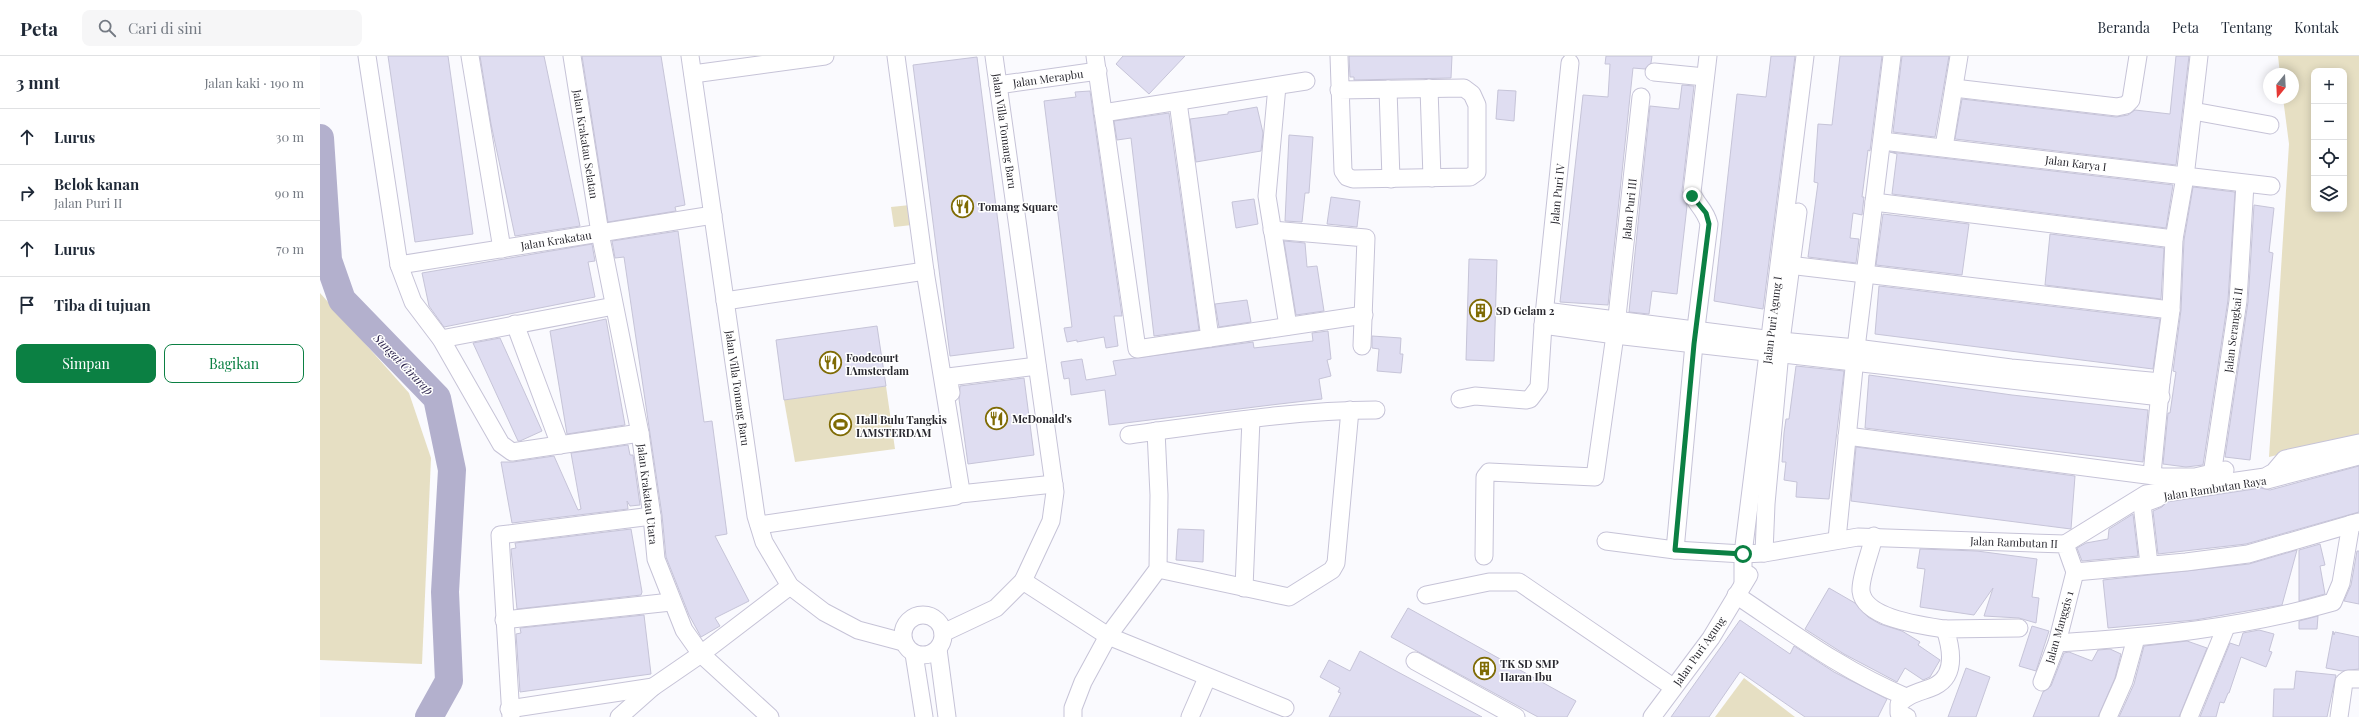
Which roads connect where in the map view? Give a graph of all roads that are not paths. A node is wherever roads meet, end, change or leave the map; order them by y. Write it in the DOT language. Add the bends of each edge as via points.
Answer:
graph roads {
  1 [pos="367,56"];
  2 [pos="470,56"];
  3 [pos="572,56"];
  4 [pos="690,56"];
  5 [pos="825,56"];
  6 [pos="896,56"];
  7 [pos="994,56"];
  8 [pos="1339,56"];
  9 [pos="1708,56"];
  10 [pos="1805,56"];
  11 [pos="1815,56"];
  12 [pos="1892,56"];
  13 [pos="1959,56"];
  14 [pos="2138,56"];
  15 [pos="2199,56"];
  16 [pos="1096,63"];
  17 [pos="1570,63"];
  18 [pos="1654,72"];
  19 [pos="693,74"];
  20 [pos="1706,77"];
  21 [pos="1808,78"];
  22 [pos="1306,81"];
  23 [pos="998,85"];
  24 [pos="1277,86"];
  25 [pos="1429,88"];
  26 [pos="1954,88"];
  27 [pos="1388,89"];
  28 [pos="1339,90"];
  29 [pos="1641,97"];
  30 [pos="1178,102"];
  31 [pos="2193,111"];
  32 [pos="1104,113"];
  33 [pos="2270,125"];
  34 [pos="1882,141"];
  35 [pos="1944,147"];
  36 [pos="2185,177"];
  37 [pos="1432,178"];
  38 [pos="1391,179"];
  39 [pos="2245,184"];
  40 [pos="2271,186"];
  41 [pos="1874,202"];
  42 [pos="713,215"];
  43 [pos="1272,230"];
  44 [pos="600,233"];
  45 [pos="2174,239"];
  46 [pos="502,249"];
  47 [pos="1785,264"];
  48 [pos="399,266"];
  49 [pos="925,271"];
  50 [pos="1867,274"];
  51 [pos="726,301"];
  52 [pos="614,306"];
  53 [pos="2171,310"];
  54 [pos="1364,315"];
  55 [pos="1544,318"];
  56 [pos="515,324"];
  57 [pos="1288,326"];
  58 [pos="1615,328"];
  59 [pos="1695,337"];
  60 [pos="1210,338"];
  61 [pos="441,339"];
  62 [pos="1362,346"];
  63 [pos="1775,346"];
  64 [pos="1856,354"];
  65 [pos="1037,366"];
  66 [pos="2161,389"];
  67 [pos="1460,399"];
  68 [pos="1350,410"];
  69 [pos="1376,410"];
  70 [pos="1251,419"];
  71 [pos="1156,431"];
  72 [pos="640,433"];
  73 [pos="1129,435"];
  74 [pos="1847,436"];
  75 [pos="2359,443"];
  76 [pos="560,445"];
  77 [pos="2359,456"];
  78 [pos="2152,474"];
  79 [pos="1054,484"];
  80 [pos="964,494"];
  81 [pos="652,516"];
  82 [pos="2355,523"];
  83 [pos="759,525"];
  84 [pos="1874,536"];
  85 [pos="1837,539"];
  86 [pos="1606,541"];
  87 [pos="2065,544"];
  88 [pos="1675,550"];
  89 [pos="1743,554"];
  90 [pos="1764,554"];
  91 [pos="1484,556"];
  92 [pos="2149,564"];
  93 [pos="1158,569"];
  94 [pos="2075,572"];
  95 [pos="1023,581"];
  96 [pos="790,586"];
  97 [pos="1244,588"];
  98 [pos="1740,589"];
  99 [pos="1426,595"];
  100 [pos="671,602"];
  101 [pos="504,620"];
  102 [pos="2226,627"];
  103 [pos="2019,628"];
  104 [pos="1945,629"];
  105 [pos="943,633"];
  106 [pos="1108,636"];
  107 [pos="2136,638"];
  108 [pos="2057,643"];
  109 [pos="909,648"];
  110 [pos="938,650"];
  111 [pos="700,654"];
  112 [pos="1415,661"];
  113 [pos="1207,678"];
  114 [pos="2359,679"];
  115 [pos="2042,682"];
  116 [pos="653,687"];
  117 [pos="1673,688"];
  118 [pos="1906,697"];
  119 [pos="1285,708"];
  120 [pos="510,713"];
  121 [pos="630,714"];
  122 [pos="770,717"];
  123 [pos="924,717"];
  124 [pos="947,717"];
  125 [pos="1073,717"];
  126 [pos="1190,717"];
  127 [pos="1516,717"];
  128 [pos="1652,717"];
  129 [pos="1907,717"];
  130 [pos="2108,717"];
  131 [pos="2189,717"];
  132 [pos="2339,717"];
  1 -- 48 [label="street"];
  2 -- 46 [label="street"];
  3 -- 44 [label="street, Jalan Krakatau Selatan"];
  4 -- 19 [label="street, Jalan Villa Tomang Baru"];
  5 -- 19 [label="street"];
  6 -- 49 [label="street"];
  7 -- 23 [label="street, Jalan Villa Tomang Baru"];
  8 -- 28 [label="street"];
  9 -- 20 [label="street"];
  10 -- 21 [label="street, Jalan Puri Agung I"];
  11 -- 21 [label="street, Jalan Puri Agung I"];
  12 -- 34 [label="street"];
  13 -- 26 [label="street"];
  14 -- 26 [label="street" via="2130,100 2126,105 2117,107"];
  15 -- 31 [label="street"];
  16 -- 23 [label="street, Jalan Merapbu"];
  16 -- 32 [label="street"];
  17 -- 55 [label="street, Jalan Puri IV"];
  18 -- 20 [label="street"];
  19 -- 42 [label="street, Jalan Villa Tomang Baru"];
  20 -- 59 [label="street" via="1692,192 1694,199 1706,213 1709,224"];
  21 -- 47 [label="street, Jalan Puri Agung I"];
  22 -- 24 [label="street"];
  23 -- 65 [label="street, Jalan Villa Tomang Baru"];
  24 -- 30 [label="street"];
  24 -- 43 [label="street" via="1267,196"];
  25 -- 27 [label="street"];
  25 -- 37 [label="street"];
  25 -- 37 [label="street" via="1464,88 1472,94 1477,105 1477,172 1470,177"];
  26 -- 35 [label="street"];
  27 -- 28 [label="street"];
  27 -- 38 [label="street"];
  28 -- 38 [label="street" via="1342,171 1347,177 1354,179"];
  29 -- 58 [label="street, Jalan Puri III"];
  30 -- 32 [label="street"];
  30 -- 60 [label="street"];
  31 -- 33 [label="street"];
  31 -- 36 [label="street"];
  32 -- 60 [label="street" via="1137,349"];
  34 -- 35 [label="street, Jalan Karya I"];
  34 -- 41 [label="street"];
  35 -- 36 [label="street, Jalan Karya I"];
  36 -- 39 [label="street, Jalan Karya I"];
  36 -- 45 [label="street"];
  37 -- 38 [label="street"];
  39 -- 40 [label="street, Jalan Karya I"];
  39 -- 78 [label="street, Jalan Serangkai II" via="2238,301 2219,473 2195,478"];
  41 -- 45 [label="street"];
  41 -- 50 [label="street"];
  42 -- 44 [label="street, Jalan Krakatau"];
  42 -- 51 [label="street, Jalan Villa Tomang Baru"];
  43 -- 54 [label="street" via="1366,238"];
  43 -- 57 [label="street"];
  44 -- 46 [label="street, Jalan Krakatau"];
  44 -- 52 [label="street, Jalan Krakatau Utara"];
  45 -- 53 [label="street"];
  46 -- 48 [label="street, Jalan Krakatau"];
  47 -- 50 [label="street"];
  47 -- 63 [label="street, Jalan Puri Agung I"];
  48 -- 61 [label="street" via="413,302"];
  49 -- 51 [label="street"];
  49 -- 80 [label="street" via="961,491"];
  50 -- 53 [label="street"];
  50 -- 64 [label="street"];
  51 -- 83 [label="street, Jalan Villa Tomang Baru"];
  52 -- 56 [label="street"];
  52 -- 72 [label="street, Jalan Krakatau Utara"];
  53 -- 66 [label="street"];
  54 -- 57 [label="street"];
  54 -- 62 [label="street"];
  55 -- 58 [label="street"];
  55 -- 67 [label="street" via="1539,387 1530,399 1475,396"];
  56 -- 61 [label="street"];
  56 -- 76 [label="street"];
  57 -- 60 [label="street"];
  58 -- 59 [label="street"];
  58 -- 91 [label="street, Jalan Puri III" via="1596,477 1489,472 1485,477"];
  59 -- 63 [label="street"];
  59 -- 88 [label="street"];
  61 -- 76 [label="street" via="501,444 512,452"];
  63 -- 64 [label="street"];
  63 -- 89 [label="street, Jalan Puri Agung I"];
  63 -- 90 [label="street, Jalan Puri Agung I"];
  64 -- 66 [label="street" via="2011,374"];
  64 -- 74 [label="street"];
  65 -- 79 [label="street, Jalan Villa Tomang Baru"];
  65 -- 80 [label="street" via="948,377"];
  66 -- 78 [label="street"];
  68 -- 69 [label="street"];
  68 -- 70 [label="street"];
  68 -- 97 [label="street" via="1335,567 1289,597"];
  70 -- 71 [label="street"];
  70 -- 97 [label="street"];
  71 -- 73 [label="street"];
  71 -- 93 [label="street" via="1159,495"];
  72 -- 76 [label="street"];
  72 -- 81 [label="street, Jalan Krakatau Utara"];
  74 -- 78 [label="street"];
  74 -- 85 [label="street"];
  75 -- 87 [label="street" via="2285,459 2274,472 2253,480 2146,494"];
  77 -- 92 [label="street, Jalan Rambutan Raya" via="2256,483 2159,497 2142,504"];
  79 -- 80 [label="street"];
  79 -- 95 [label="street, Jalan Villa Tomang Baru" via="1051,521"];
  80 -- 83 [label="street"];
  81 -- 100 [label="street, Jalan Krakatau Utara" via="656,559"];
  81 -- 101 [label="street" via="500,535"];
  82 -- 92 [label="street" via="2248,554"];
  82 -- 102 [label="street" via="2341,583 2333,602"];
  83 -- 96 [label="street, Jalan Villa Tomang Baru" via="764,542"];
  84 -- 85 [label="street, Jalan Rambutan II"];
  84 -- 87 [label="street, Jalan Rambutan II"];
  84 -- 104 [label="street" via="1861,591 1867,603 1903,622"];
  85 -- 90 [label="street, Jalan Rambutan II"];
  86 -- 88 [label="street, Jalan Rambutan II"];
  87 -- 94 [label="street, Jalan Rambutan II"];
  88 -- 89 [label="street, Jalan Rambutan II"];
  89 -- 90 [label="street, Jalan Rambutan II"];
  89 -- 98 [label="street, Jalan Puri Agung I"];
  90 -- 98 [label="street, Jalan Puri Agung"];
  92 -- 94 [label="street"];
  93 -- 97 [label="street"];
  93 -- 106 [label="street"];
  94 -- 108 [label="street, Jalan Manggis 1"];
  95 -- 105 [label="street, Jalan Villa Tomang Baru" via="996,608"];
  95 -- 106 [label="street"];
  96 -- 109 [label="street, Jalan Villa Tomang Baru" via="824,612 858,630"];
  96 -- 111 [label="street"];
  98 -- 117 [label="street, Jalan Puri Agung" via="1711,638"];
  98 -- 118 [label="street" via="1835,662 1868,681"];
  99 -- 117 [label="street" via="1489,582 1519,582"];
  100 -- 101 [label="street"];
  100 -- 111 [label="street, Jalan Krakatau Utara" via="684,630"];
  101 -- 120 [label="street"];
  102 -- 107 [label="street"];
  102 -- 131 [label="street"];
  103 -- 104 [label="street"];
  104 -- 118 [label="street" via="1952,655 1943,680"];
  105 -- 109 [label="street" via="935,619 921,614 910,619 904,626 902,634"];
  105 -- 110 [label="street" via="943,641"];
  106 -- 113 [label="street"];
  106 -- 125 [label="street" via="1083,682 1073,708"];
  107 -- 108 [label="street"];
  107 -- 130 [label="street" via="2124,681"];
  108 -- 115 [label="street, Jalan Manggis 1"];
  109 -- 110 [label="street" via="930,655"];
  109 -- 123 [label="street"];
  110 -- 124 [label="street"];
  111 -- 116 [label="street"];
  111 -- 122 [label="street, Jalan Krakatau Utara"];
  112 -- 127 [label="street"];
  113 -- 119 [label="street"];
  113 -- 126 [label="street"];
  114 -- 132 [label="street" via="2348,679 2344,682"];
  116 -- 120 [label="street"];
  116 -- 121 [label="street"];
  117 -- 128 [label="street, Jalan Puri Agung"];
  118 -- 129 [label="street" via="1899,704 1898,712"];
}
